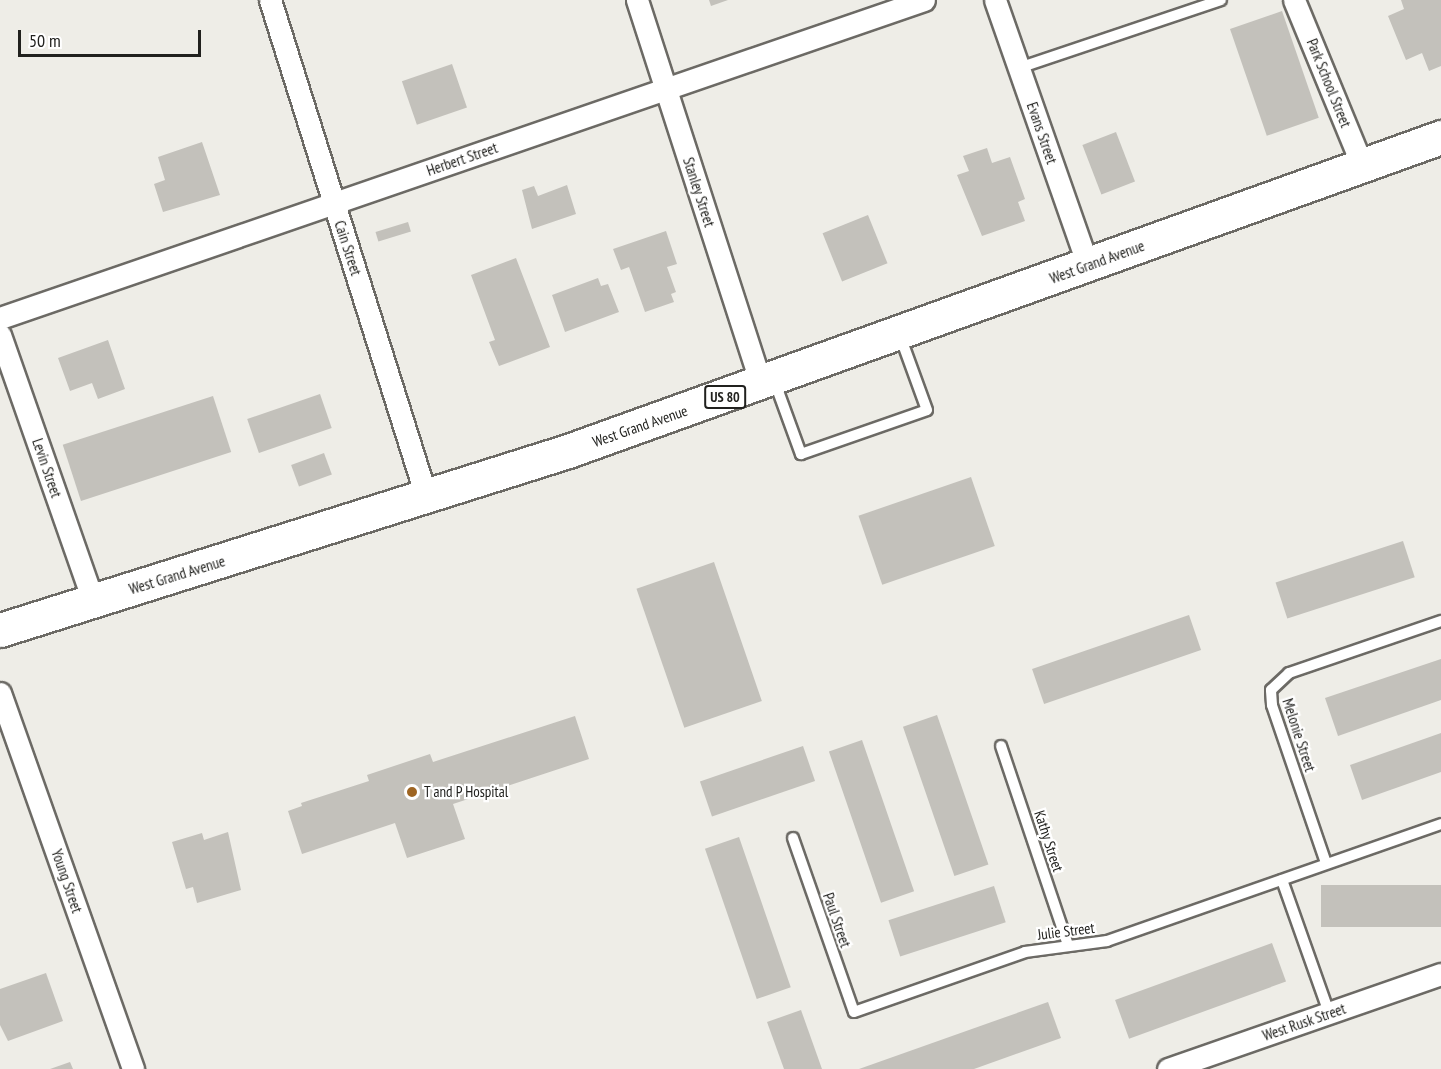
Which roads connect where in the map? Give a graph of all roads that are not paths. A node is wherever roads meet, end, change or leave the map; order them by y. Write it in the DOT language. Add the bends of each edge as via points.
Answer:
graph roads {
  1 [pos="270,0"];
  2 [pos="637,0"];
  3 [pos="924,0"];
  4 [pos="996,0"];
  5 [pos="1221,0"];
  6 [pos="1294,0"];
  7 [pos="1019,68"];
  8 [pos="666,89"];
  9 [pos="1441,137"];
  10 [pos="1363,167"];
  11 [pos="333,203"];
  12 [pos="1088,265"];
  13 [pos="0,318"];
  14 [pos="899,334"];
  15 [pos="0,335"];
  16 [pos="768,382"];
  17 [pos="426,496"];
  18 [pos="93,600"];
  19 [pos="1441,621"];
  20 [pos="0,630"];
  21 [pos="0,693"];
  22 [pos="1002,746"];
  23 [pos="1441,824"];
  24 [pos="793,838"];
  25 [pos="1326,863"];
  26 [pos="1282,880"];
  27 [pos="1068,945"];
  28 [pos="1441,974"];
  29 [pos="854,1012"];
  30 [pos="1329,1013"];
  31 [pos="133,1069"];
  32 [pos="1168,1069"];
  1 -- 11 [label="street, Cain Street"];
  2 -- 8 [label="street, Stanley Street"];
  3 -- 8 [label="street, Herbert Street"];
  4 -- 7 [label="street, Evans Street"];
  5 -- 7 [label="lane"];
  6 -- 10 [label="street, Park School Street"];
  7 -- 12 [label="street, Evans Street"];
  8 -- 11 [label="street, Herbert Street"];
  8 -- 16 [label="street, Stanley Street"];
  9 -- 10 [label="highway, West Grand Avenue / US 80"];
  10 -- 12 [label="highway, West Grand Avenue / US 80"];
  11 -- 13 [label="street, Herbert Street"];
  11 -- 17 [label="street, Cain Street"];
  12 -- 14 [label="highway, West Grand Avenue / US 80"];
  14 -- 16 [label="highway, West Grand Avenue / US 80"];
  14 -- 16 [label="lane" via="927,410 801,454"];
  15 -- 18 [label="street, Levin Street"];
  16 -- 17 [label="highway, West Grand Avenue / US 80"];
  17 -- 18 [label="highway, West Grand Avenue / US 80"];
  18 -- 20 [label="highway, West Grand Avenue / US 80"];
  19 -- 25 [label="lane, Melonie Street" via="1288,673 1271,690 1272,705"];
  21 -- 31 [label="street, Young Street"];
  22 -- 27 [label="lane, Kathy Street"];
  23 -- 25 [label="lane, Julie Street"];
  24 -- 29 [label="lane, Paul Street"];
  25 -- 26 [label="lane, Julie Street"];
  26 -- 27 [label="lane, Julie Street" via="1107,941"];
  26 -- 30 [label="lane"];
  27 -- 29 [label="lane, Julie Street" via="1025,952"];
  28 -- 30 [label="street, West Rusk Street"];
  30 -- 32 [label="street, West Rusk Street"];
}
